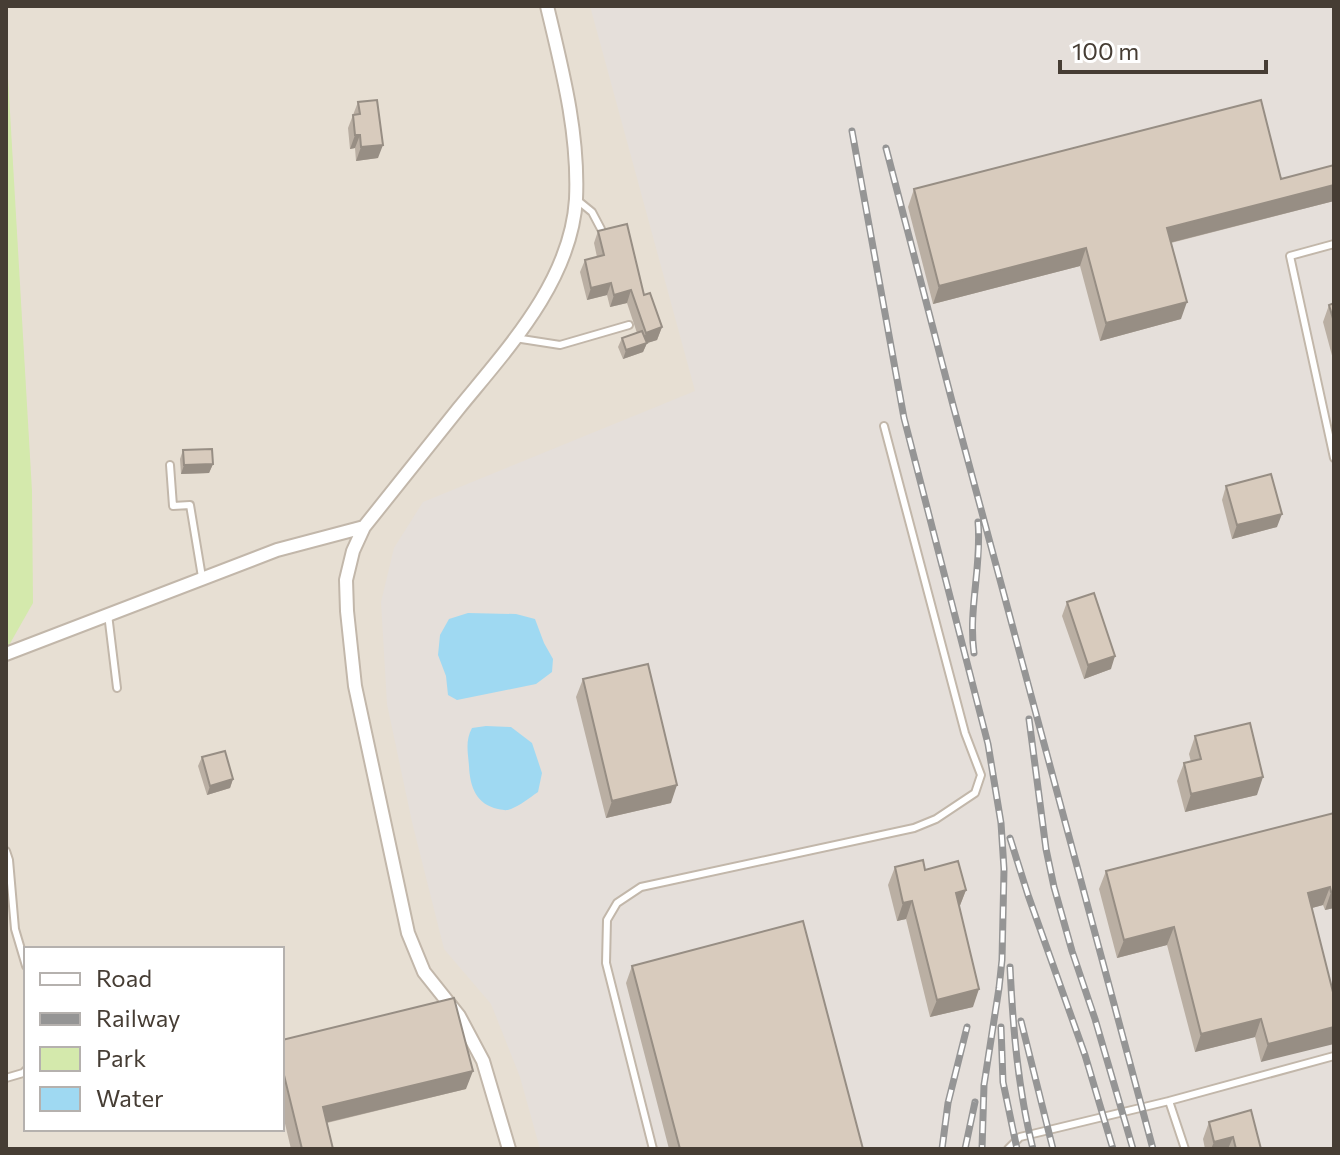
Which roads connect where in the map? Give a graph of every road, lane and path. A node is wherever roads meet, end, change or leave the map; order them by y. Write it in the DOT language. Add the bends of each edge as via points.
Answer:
graph roads {
  1 [pos="547,6"];
  2 [pos="576,199"];
  3 [pos="601,229"];
  4 [pos="1334,244"];
  5 [pos="629,325"];
  6 [pos="515,338"];
  7 [pos="884,426"];
  8 [pos="1334,458"];
  9 [pos="170,465"];
  10 [pos="364,527"];
  11 [pos="202,577"];
  12 [pos="108,614"];
  13 [pos="6,654"];
  14 [pos="117,688"];
  15 [pos="6,851"];
  16 [pos="24,959"];
  17 [pos="1334,1056"];
  18 [pos="1169,1101"];
  19 [pos="509,1149"];
  20 [pos="653,1149"];
  21 [pos="1008,1149"];
  22 [pos="1185,1149"];
  1 -- 2 [label="street" via="568,98"];
  2 -- 3 [label="lane"];
  2 -- 6 [label="street" via="556,271"];
  4 -- 8 [label="lane" via="1290,256"];
  5 -- 6 [label="lane" via="560,345"];
  6 -- 10 [label="street"];
  7 -- 20 [label="lane" via="965,733 981,775 975,793 914,828 641,887 617,903 607,920 606,963"];
  9 -- 11 [label="lane" via="173,506 190,505"];
  10 -- 11 [label="street"];
  10 -- 19 [label="street" via="346,580 355,686 408,933 424,972 459,1016 483,1061"];
  11 -- 12 [label="street"];
  12 -- 13 [label="street"];
  12 -- 14 [label="lane"];
  15 -- 16 [label="lane"];
  17 -- 18 [label="lane"];
  18 -- 21 [label="lane" via="1020,1137"];
  18 -- 22 [label="lane"];
}
